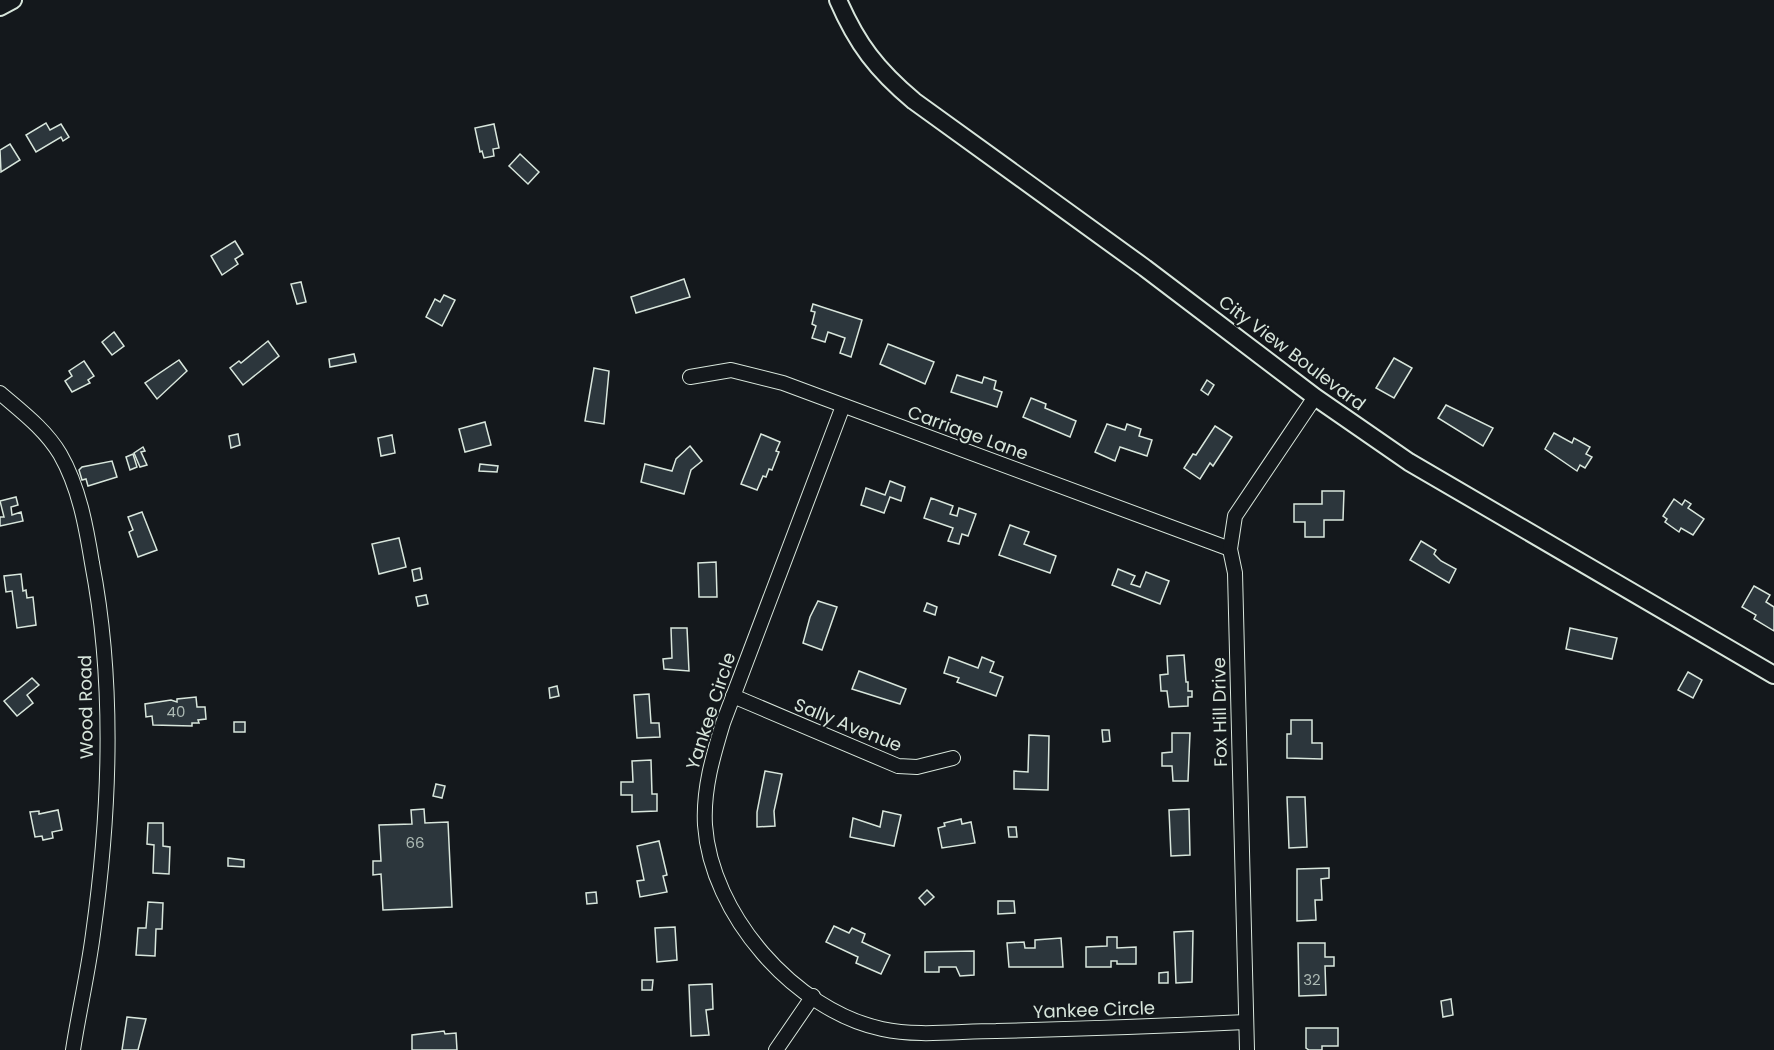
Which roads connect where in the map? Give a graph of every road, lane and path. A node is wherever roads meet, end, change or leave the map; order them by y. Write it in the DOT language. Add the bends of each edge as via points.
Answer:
graph roads {
  1 [pos="13,0"];
  2 [pos="838,0"];
  3 [pos="0,7"];
  4 [pos="690,377"];
  5 [pos="0,393"];
  6 [pos="1315,398"];
  7 [pos="843,406"];
  8 [pos="1230,549"];
  9 [pos="1774,675"];
  10 [pos="733,696"];
  11 [pos="953,758"];
  12 [pos="813,996"];
  13 [pos="1246,1022"];
  14 [pos="73,1050"];
  15 [pos="776,1050"];
  16 [pos="1247,1050"];
  1 -- 3 [label="street"];
  2 -- 6 [label="street, City View Boulevard" via="861,47 884,76 947,127 1153,274"];
  4 -- 7 [label="street, Carriage Lane" via="731,370 783,383"];
  5 -- 14 [label="street, Wood Road" via="45,434 67,469 86,525 100,609 106,714 103,832 93,934"];
  6 -- 8 [label="street, Fox Hill Drive" via="1235,516"];
  6 -- 9 [label="street, City View Boulevard" via="1408,462"];
  7 -- 8 [label="street, Carriage Lane"];
  7 -- 10 [label="street, Yankee Circle"];
  8 -- 13 [label="street, Fox Hill Drive" via="1234,573"];
  10 -- 11 [label="street, Sally Avenue" via="898,765 917,767"];
  10 -- 12 [label="street, Yankee Circle" via="707,785 705,822 710,860 723,895 758,950"];
  12 -- 13 [label="street, Yankee Circle" via="854,1020 895,1031 1094,1029"];
  12 -- 15 [label="street"];
  13 -- 16 [label="street, Fox Hill Drive"];
}
